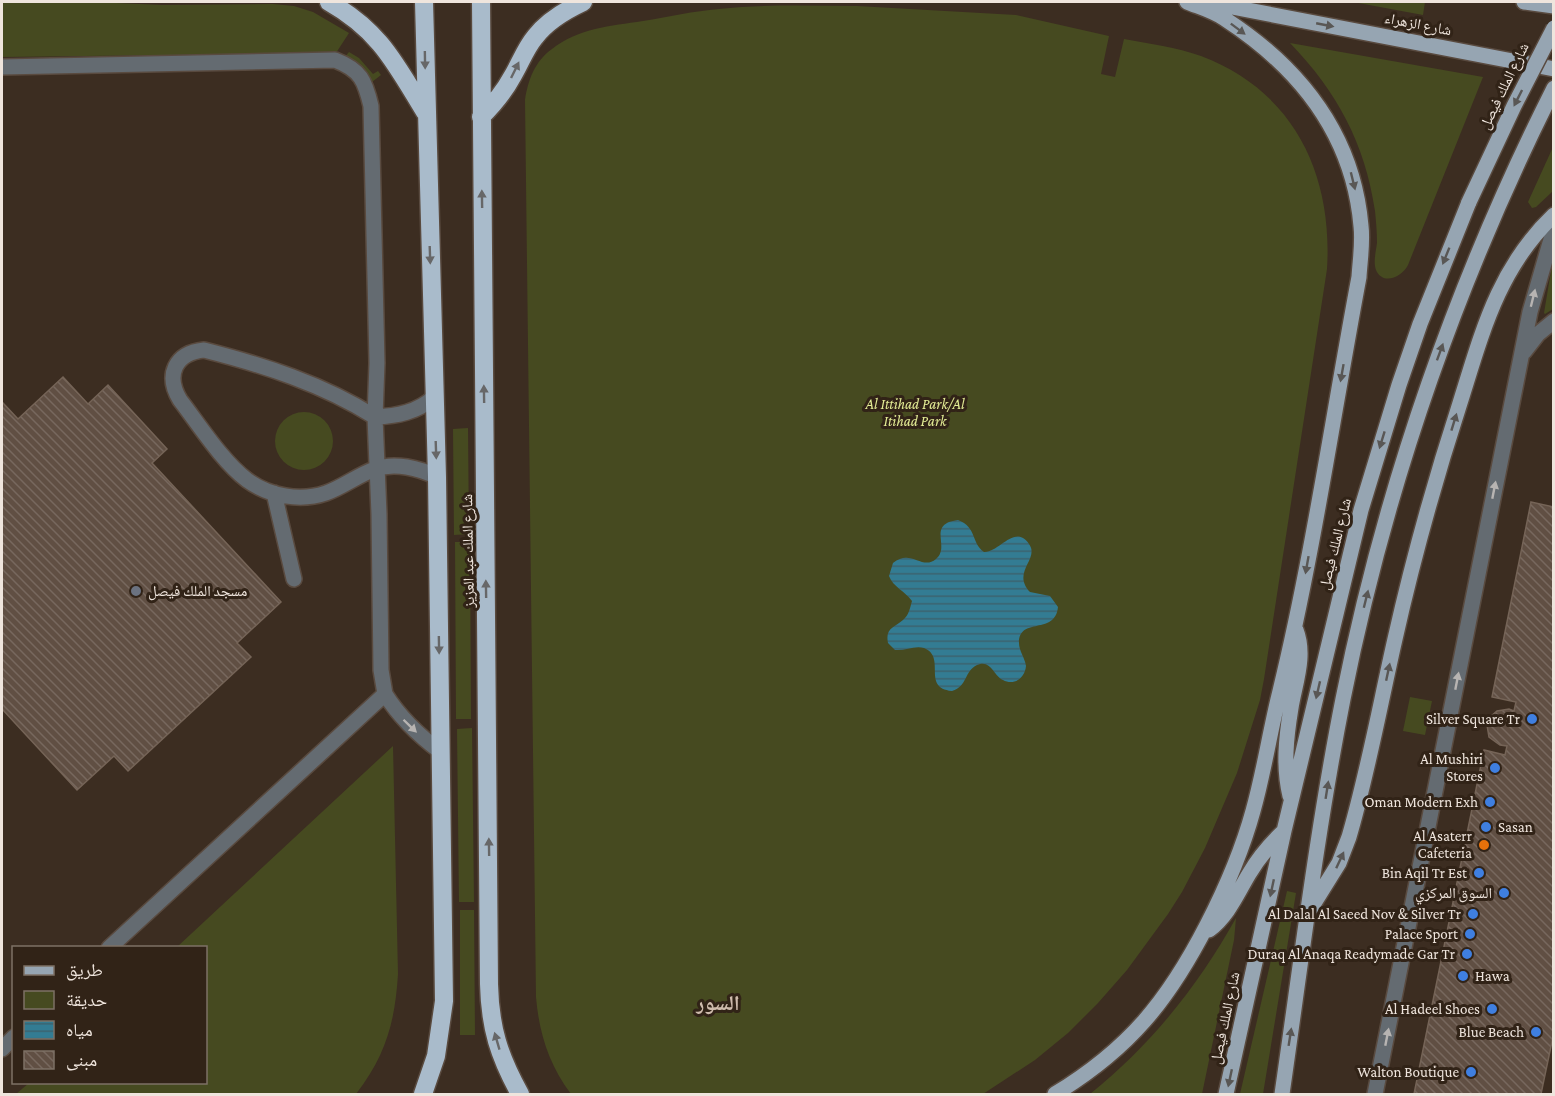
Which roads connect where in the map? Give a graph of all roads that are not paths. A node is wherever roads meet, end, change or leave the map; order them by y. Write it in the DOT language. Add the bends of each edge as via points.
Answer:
graph roads {
  1 [pos="329,2"];
  2 [pos="424,2"];
  3 [pos="481,2"];
  4 [pos="583,2"];
  5 [pos="1187,2"];
  6 [pos="1206,2"];
  7 [pos="1524,2"];
  8 [pos="1554,6"];
  9 [pos="1554,28"];
  10 [pos="2,67"];
  11 [pos="1554,69"];
  12 [pos="1554,88"];
  13 [pos="426,113"];
  14 [pos="481,117"];
  15 [pos="1554,215"];
  16 [pos="1554,229"];
  17 [pos="1554,321"];
  18 [pos="1521,357"];
  19 [pos="434,397"];
  20 [pos="375,417"];
  21 [pos="376,468"];
  22 [pos="437,477"];
  23 [pos="274,494"];
  24 [pos="294,579"];
  25 [pos="1295,628"];
  26 [pos="385,694"];
  27 [pos="441,752"];
  28 [pos="1291,801"];
  29 [pos="1284,831"];
  30 [pos="1309,910"];
  31 [pos="1201,937"];
  32 [pos="111,946"];
  33 [pos="423,1095"];
  34 [pos="520,1095"];
  35 [pos="1055,1095"];
  36 [pos="1226,1095"];
  37 [pos="1282,1095"];
  38 [pos="1375,1095"];
  1 -- 13 [label="highway" via="378,39"];
  2 -- 13 [label="highway, شارع الملك عبد العزيز, one-way"];
  3 -- 14 [label="highway, شارع الملك عبد العزيز"];
  14 -- 4 [label="highway, one-way" via="504,91 536,35 563,12"];
  5 -- 25 [label="main road, one-way" via="1223,17 1286,66 1310,92 1336,133 1354,179 1361,228 1359,277"];
  6 -- 11 [label="main road, شارع الزهراء, one-way"];
  7 -- 8 [label="main road"];
  9 -- 28 [label="main road, شارع الملك فيصل, one-way, bridge" via="1468,202 1420,324 1379,448"];
  10 -- 20 [label="lane" via="335,60 351,66 361,78 371,106"];
  30 -- 12 [label="main road, one-way" via="1342,707 1376,557 1417,419 1494,217"];
  13 -- 19 [label="highway, شارع الملك عبد العزيز, one-way"];
  34 -- 14 [label="highway, شارع الملك عبد العزيز, one-way" via="495,1037 489,1000"];
  30 -- 15 [label="main road, one-way" via="1330,879 1349,837 1425,520 1488,315 1515,260"];
  18 -- 16 [label="lane, one-way" via="1538,278"];
  17 -- 18 [label="lane" via="1538,334"];
  38 -- 18 [label="lane, one-way"];
  19 -- 20 [label="lane" via="409,412"];
  19 -- 22 [label="highway, شارع الملك عبد العزيز, one-way"];
  20 -- 21 [label="lane"];
  20 -- 23 [label="lane" via="308,382 216,353 193,351 183,357 172,378 180,400 239,474"];
  21 -- 22 [label="lane" via="409,467"];
  21 -- 23 [label="lane" via="313,496"];
  21 -- 26 [label="lane" via="381,670"];
  22 -- 27 [label="highway, شارع الملك عبد العزيز, one-way"];
  23 -- 24 [label="lane"];
  25 -- 28 [label="main road" via="1301,652 1286,753 1285,777"];
  25 -- 31 [label="main road" via="1253,812 1222,897"];
  26 -- 27 [label="lane, one-way" via="410,727"];
  26 -- 32 [label="lane"];
  27 -- 33 [label="highway, شارع الملك عبد العزيز" via="444,1001 436,1056"];
  28 -- 29 [label="main road, شارع الملك فيصل"];
  29 -- 31 [label="main road" via="1259,858 1224,916"];
  29 -- 36 [label="main road, شارع الملك فيصل, one-way"];
  37 -- 30 [label="main road, one-way"];
  31 -- 35 [label="main road" via="1185,967 1145,1021 1121,1046"];
}
